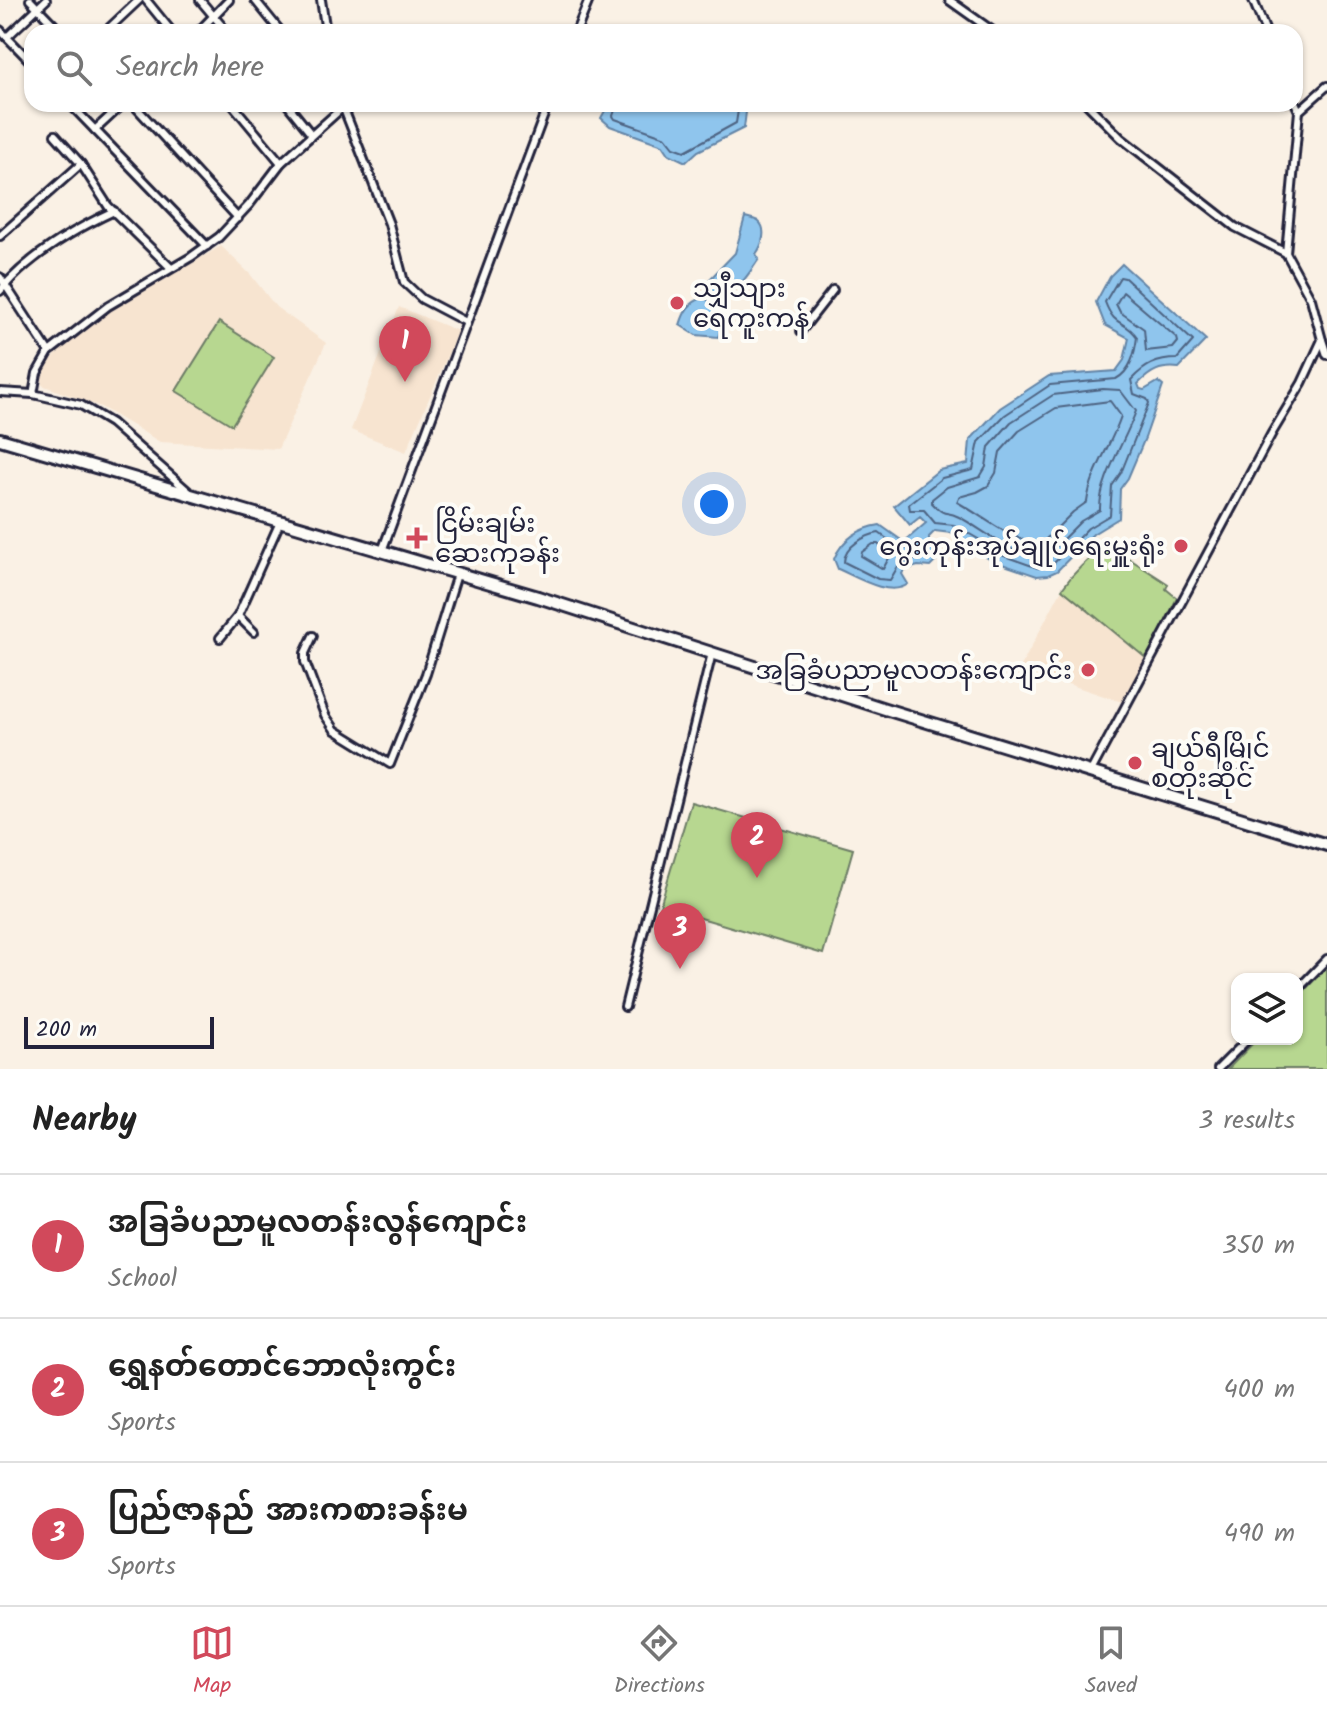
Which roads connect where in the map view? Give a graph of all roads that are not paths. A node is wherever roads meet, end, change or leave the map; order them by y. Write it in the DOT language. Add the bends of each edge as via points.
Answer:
graph roads {
  1 [pos="30,0"];
  2 [pos="46,0"];
  3 [pos="139,0"];
  4 [pos="146,0"];
  5 [pos="200,0"];
  6 [pos="229,0"];
  7 [pos="255,0"];
  8 [pos="321,0"];
  9 [pos="589,0"];
  10 [pos="949,0"];
  11 [pos="1253,0"];
  12 [pos="38,8"];
  13 [pos="214,17"];
  14 [pos="53,24"];
  15 [pos="114,24"];
  16 [pos="166,24"];
  17 [pos="207,24"];
  18 [pos="220,24"];
  19 [pos="274,24"];
  20 [pos="325,24"];
  21 [pos="579,24"];
  22 [pos="983,24"];
  23 [pos="1263,24"];
  24 [pos="0,30"];
  25 [pos="7,37"];
  26 [pos="24,55"];
  27 [pos="1327,86"];
  28 [pos="1303,107"];
  29 [pos="78,112"];
  30 [pos="114,112"];
  31 [pos="140,112"];
  32 [pos="239,112"];
  33 [pos="293,112"];
  34 [pos="335,112"];
  35 [pos="345,112"];
  36 [pos="545,112"];
  37 [pos="1095,112"];
  38 [pos="1299,112"];
  39 [pos="95,130"];
  40 [pos="311,134"];
  41 [pos="55,135"];
  42 [pos="281,163"];
  43 [pos="81,164"];
  44 [pos="114,211"];
  45 [pos="238,218"];
  46 [pos="0,236"];
  47 [pos="207,246"];
  48 [pos="1286,253"];
  49 [pos="171,268"];
  50 [pos="0,277"];
  51 [pos="2,288"];
  52 [pos="833,290"];
  53 [pos="466,322"];
  54 [pos="801,331"];
  55 [pos="1322,340"];
  56 [pos="49,352"];
  57 [pos="1327,355"];
  58 [pos="0,392"];
  59 [pos="33,394"];
  60 [pos="0,439"];
  61 [pos="192,494"];
  62 [pos="280,522"];
  63 [pos="382,551"];
  64 [pos="457,574"];
  65 [pos="238,616"];
  66 [pos="254,632"];
  67 [pos="313,636"];
  68 [pos="220,638"];
  69 [pos="712,653"];
  70 [pos="1091,771"];
  71 [pos="1326,842"];
  72 [pos="1327,959"];
  73 [pos="1303,984"];
  74 [pos="625,1007"];
  75 [pos="1242,1045"];
  76 [pos="1218,1069"];
  1 -- 12 [label="street"];
  2 -- 12 [label="street"];
  3 -- 15 [label="street"];
  4 -- 16 [label="street"];
  5 -- 13 [label="street"];
  6 -- 13 [label="street"];
  7 -- 19 [label="street"];
  8 -- 20 [label="street"];
  9 -- 21 [label="street"];
  10 -- 22 [label="street"];
  11 -- 23 [label="street"];
  12 -- 14 [label="street"];
  12 -- 25 [label="street"];
  13 -- 17 [label="street"];
  13 -- 18 [label="street"];
  24 -- 25 [label="street"];
  25 -- 26 [label="street"];
  27 -- 28 [label="street"];
  29 -- 39 [label="street"];
  30 -- 39 [label="street"];
  31 -- 45 [label="street"];
  32 -- 42 [label="street"];
  33 -- 40 [label="street"];
  34 -- 40 [label="street"];
  35 -- 53 [label="street" via="389,224 404,282 422,299"];
  36 -- 53 [label="street"];
  37 -- 48 [label="street" via="1235,227"];
  38 -- 48 [label="street"];
  39 -- 47 [label="street"];
  40 -- 42 [label="street"];
  41 -- 43 [label="street"];
  42 -- 45 [label="street"];
  43 -- 44 [label="street"];
  43 -- 46 [label="street"];
  44 -- 49 [label="street"];
  44 -- 51 [label="street" via="33,259"];
  45 -- 47 [label="street"];
  47 -- 49 [label="street"];
  48 -- 55 [label="street" via="1311,299"];
  49 -- 56 [label="street" via="108,306"];
  50 -- 51 [label="street"];
  51 -- 56 [label="street"];
  52 -- 54 [label="street"];
  53 -- 63 [label="street"];
  55 -- 57 [label="street"];
  55 -- 70 [label="street"];
  56 -- 59 [label="street"];
  58 -- 59 [label="street"];
  59 -- 61 [label="street" via="81,405 111,423"];
  60 -- 61 [label="highway"];
  61 -- 62 [label="highway"];
  62 -- 63 [label="highway"];
  62 -- 65 [label="street"];
  63 -- 64 [label="highway"];
  64 -- 67 [label="street" via="426,674 390,764 335,730 325,715 305,662"];
  64 -- 69 [label="highway"];
  65 -- 66 [label="street"];
  65 -- 68 [label="street"];
  69 -- 70 [label="highway"];
  69 -- 74 [label="street"];
  70 -- 71 [label="highway"];
  72 -- 73 [label="street"];
  75 -- 76 [label="street"];
}
